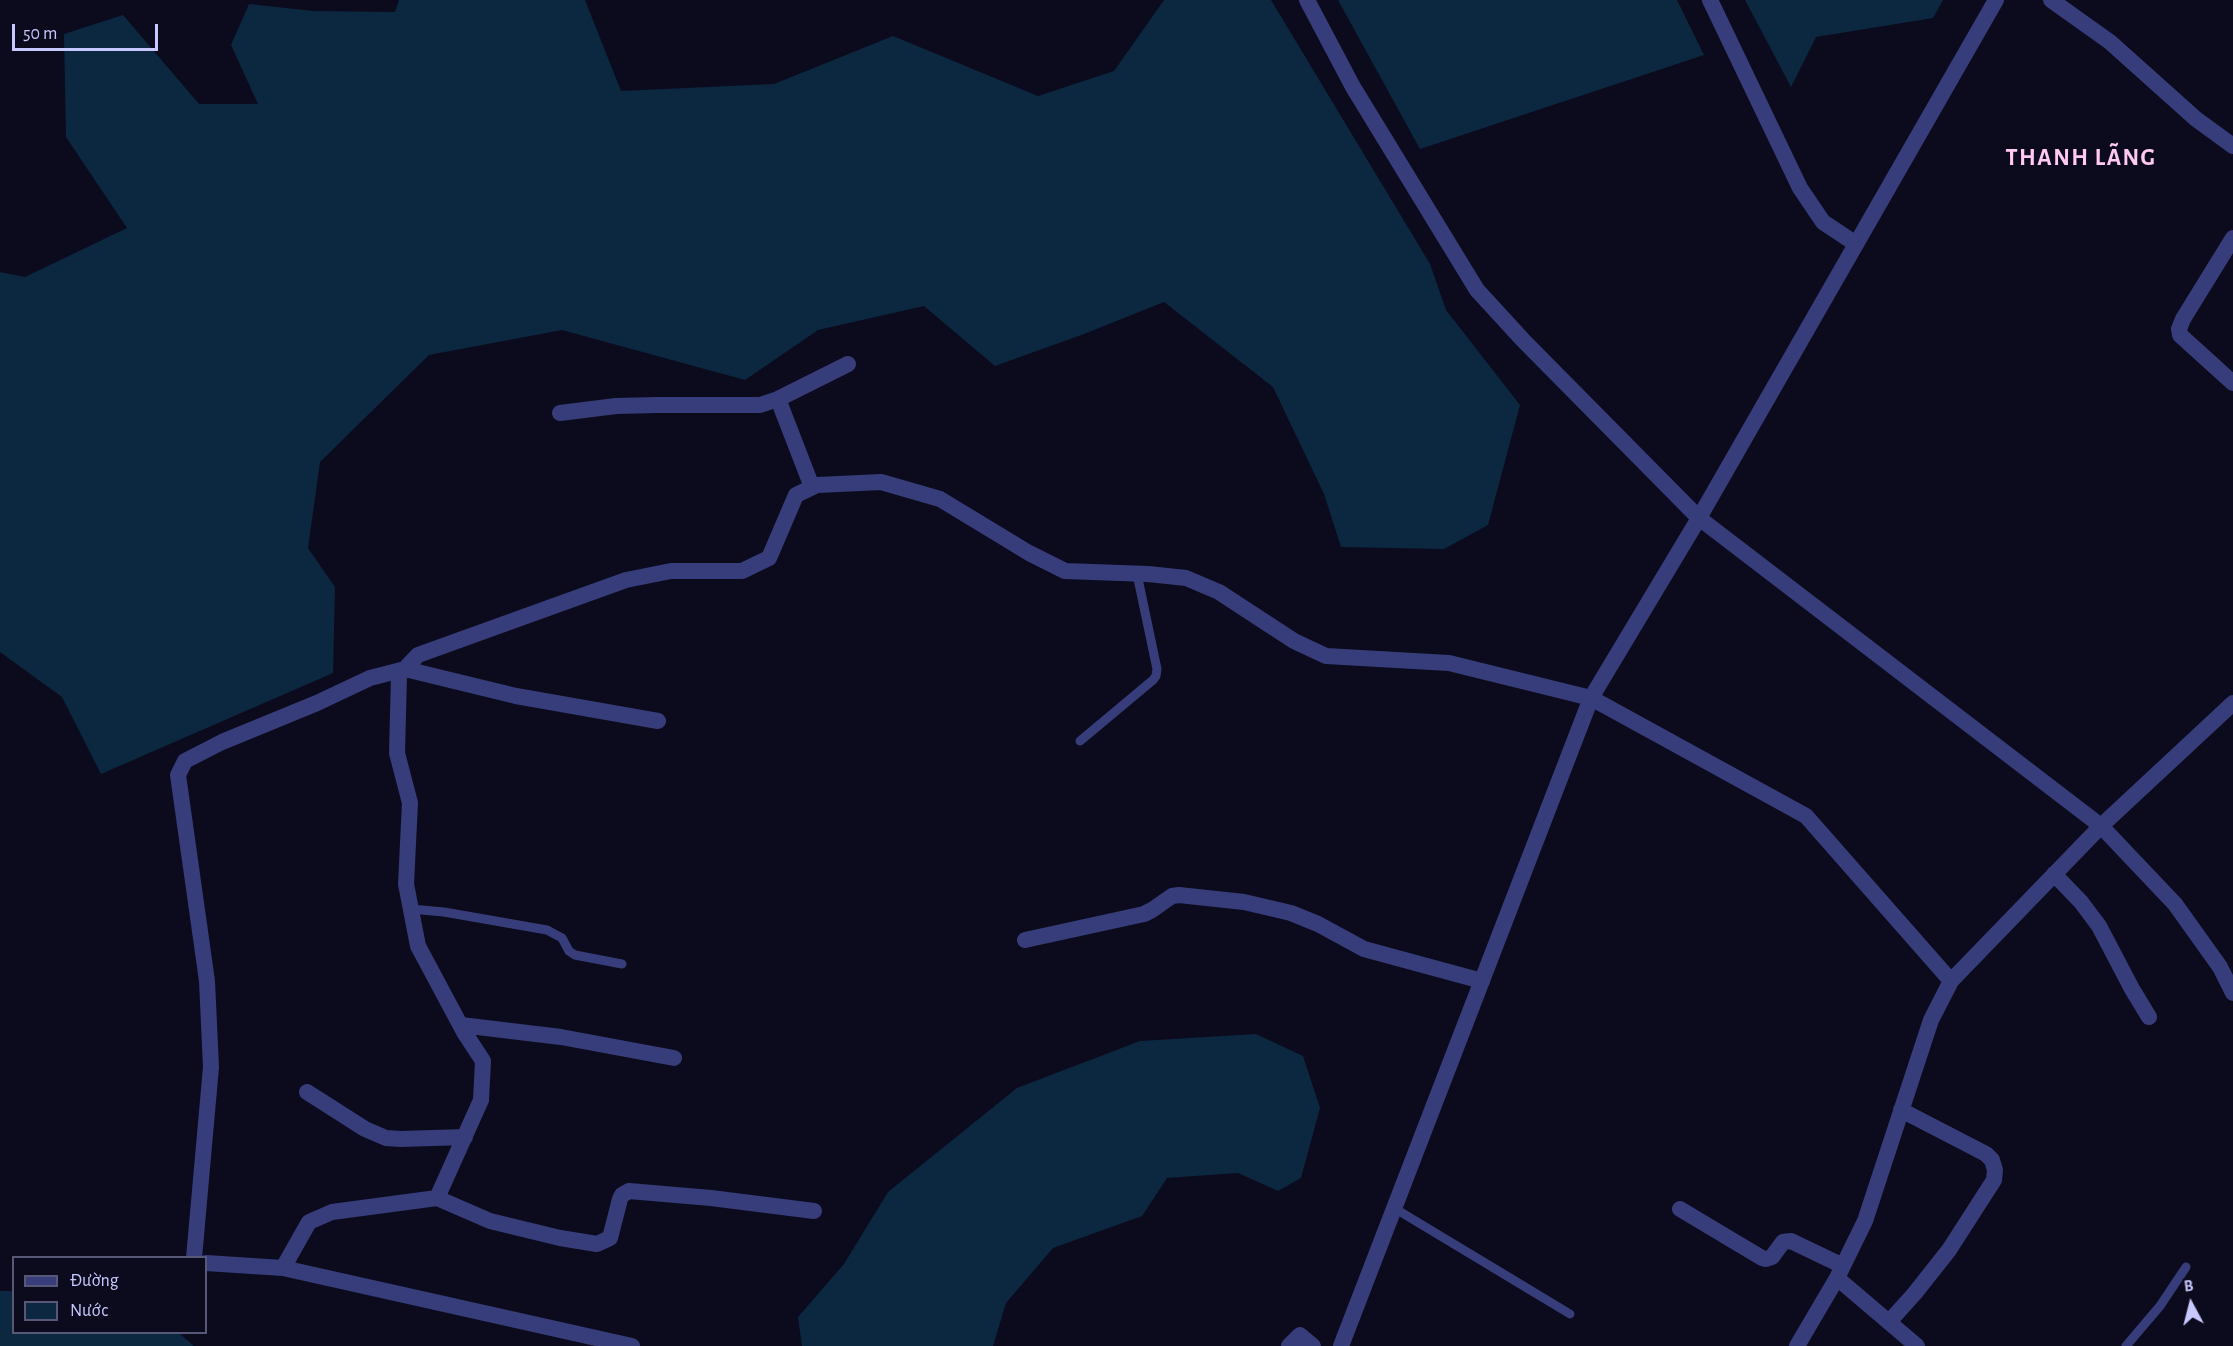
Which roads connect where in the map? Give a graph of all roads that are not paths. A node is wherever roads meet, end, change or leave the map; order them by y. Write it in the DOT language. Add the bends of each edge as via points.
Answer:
graph roads {
  1 [pos="1307,0"];
  2 [pos="1710,0"];
  3 [pos="1996,0"];
  4 [pos="2051,0"];
  5 [pos="2233,146"];
  6 [pos="2233,238"];
  7 [pos="1856,244"];
  8 [pos="848,364"];
  9 [pos="2233,383"];
  10 [pos="778,399"];
  11 [pos="560,413"];
  12 [pos="812,488"];
  13 [pos="1699,518"];
  14 [pos="1137,574"];
  15 [pos="405,669"];
  16 [pos="1591,698"];
  17 [pos="2233,703"];
  18 [pos="658,721"];
  19 [pos="1080,741"];
  20 [pos="2101,826"];
  21 [pos="2054,874"];
  22 [pos="410,909"];
  23 [pos="1025,940"];
  24 [pos="622,964"];
  25 [pos="1482,981"];
  26 [pos="1951,981"];
  27 [pos="2233,992"];
  28 [pos="2150,1017"];
  29 [pos="461,1025"];
  30 [pos="674,1058"];
  31 [pos="307,1092"];
  32 [pos="1901,1110"];
  33 [pos="465,1137"];
  34 [pos="437,1198"];
  35 [pos="1394,1208"];
  36 [pos="1680,1209"];
  37 [pos="814,1211"];
  38 [pos="194,1256"];
  39 [pos="207,1263"];
  40 [pos="2186,1267"];
  41 [pos="283,1268"];
  42 [pos="1840,1272"];
  43 [pos="1570,1314"];
  44 [pos="1889,1322"];
  45 [pos="600,1342"];
  46 [pos="632,1346"];
  47 [pos="1289,1346"];
  48 [pos="1313,1346"];
  49 [pos="1341,1346"];
  50 [pos="1797,1346"];
  51 [pos="1917,1346"];
  52 [pos="2126,1346"];
  1 -- 13 [label="street" via="1353,87 1477,290"];
  2 -- 7 [label="street" via="1800,188 1823,222"];
  3 -- 7 [label="street"];
  4 -- 5 [label="street" via="2110,42 2196,119"];
  6 -- 9 [label="street" via="2179,329 2180,335"];
  7 -- 13 [label="street"];
  8 -- 10 [label="street"];
  10 -- 11 [label="street" via="760,405 615,406"];
  10 -- 12 [label="street"];
  12 -- 14 [label="street" via="881,482 940,499 1065,571"];
  12 -- 15 [label="street" via="796,495 768,558 742,571 671,571 626,580 418,655"];
  13 -- 16 [label="street"];
  13 -- 20 [label="street"];
  14 -- 16 [label="street" via="1186,578 1219,592 1294,641 1326,656 1449,663"];
  14 -- 19 [label="lane" via="1156,676"];
  15 -- 18 [label="street" via="516,696"];
  15 -- 22 [label="street" via="399,675 398,753 410,803 406,884"];
  15 -- 38 [label="street" via="370,678 198,753 185,761 178,776 207,981 211,1067"];
  16 -- 25 [label="street"];
  16 -- 26 [label="street" via="1806,816"];
  17 -- 20 [label="street"];
  20 -- 21 [label="street"];
  20 -- 27 [label="street" via="2175,904"];
  21 -- 26 [label="street"];
  21 -- 28 [label="street" via="2099,926"];
  22 -- 24 [label="lane" via="547,930 561,938 575,955"];
  22 -- 29 [label="street" via="418,946"];
  23 -- 25 [label="street" via="1144,914 1179,895 1244,902 1291,913 1364,949"];
  25 -- 35 [label="street"];
  26 -- 32 [label="street" via="1930,1020"];
  29 -- 30 [label="street" via="561,1037"];
  29 -- 33 [label="street" via="483,1061 481,1100"];
  31 -- 33 [label="street" via="380,1136"];
  32 -- 42 [label="street" via="1865,1221"];
  32 -- 44 [label="street" via="1986,1154 1995,1170 1994,1180 1949,1250"];
  33 -- 34 [label="street"];
  34 -- 37 [label="street" via="490,1221 597,1244 610,1238 620,1199 629,1191"];
  34 -- 41 [label="street" via="324,1215 309,1222"];
  35 -- 43 [label="lane"];
  35 -- 49 [label="street"];
  36 -- 42 [label="street" via="1762,1258 1772,1257 1783,1242 1791,1241"];
  39 -- 41 [label="street"];
  40 -- 52 [label="lane"];
  41 -- 45 [label="street"];
  42 -- 44 [label="street"];
  42 -- 50 [label="street"];
  44 -- 51 [label="street"];
  45 -- 46 [label="street"];
  47 -- 48 [label="street" via="1300,1335"];
}
